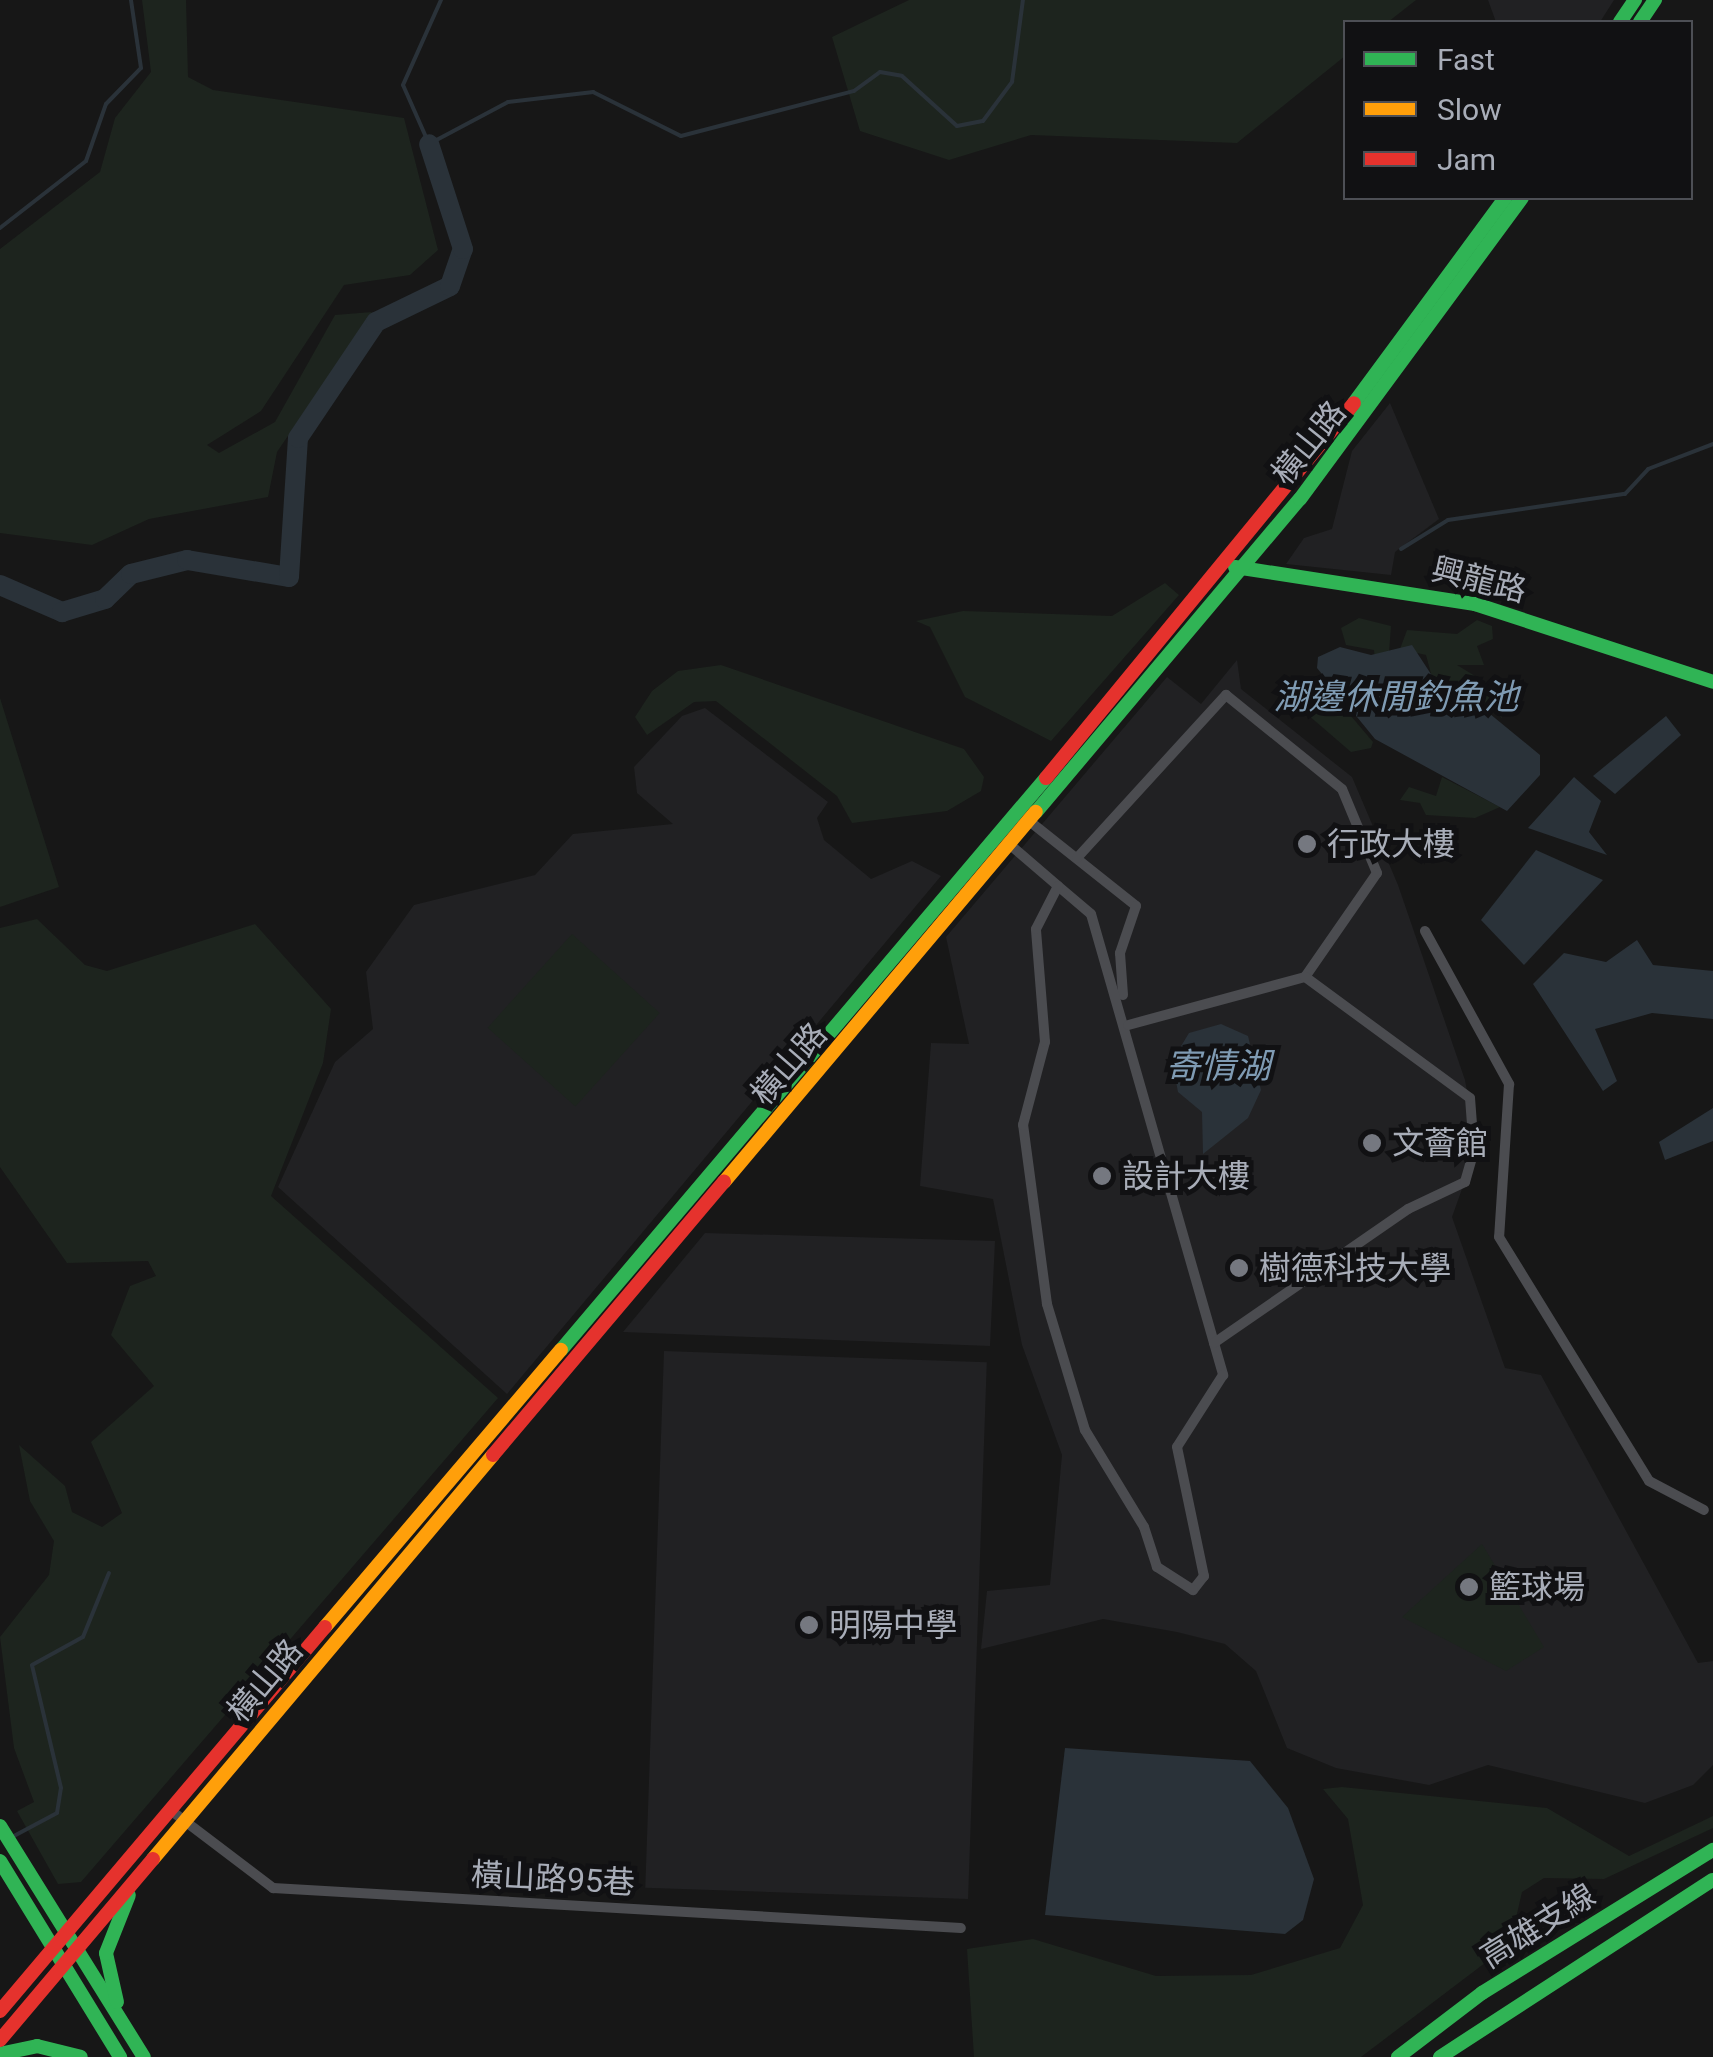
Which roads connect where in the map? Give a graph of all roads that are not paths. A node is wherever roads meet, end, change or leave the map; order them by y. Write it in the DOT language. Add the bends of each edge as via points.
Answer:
graph roads {
  1 [pos="1504,200"];
  2 [pos="1521,200"];
  3 [pos="1242,566"];
  4 [pos="1224,568"];
  5 [pos="1713,682"];
  6 [pos="1028,820"];
  7 [pos="1008,844"];
  8 [pos="1078,858"];
  9 [pos="1058,886"];
  10 [pos="1425,931"];
  11 [pos="1305,977"];
  12 [pos="1128,1026"];
  13 [pos="1214,1343"];
  14 [pos="1704,1510"];
  15 [pos="169,1808"];
  16 [pos="184,1819"];
  17 [pos="0,1826"];
  18 [pos="1713,1850"];
  19 [pos="0,1861"];
  20 [pos="140,1876"];
  21 [pos="1713,1880"];
  22 [pos="961,1928"];
  23 [pos="65,1930"];
  24 [pos="52,1946"];
  25 [pos="77,1949"];
  26 [pos="64,1965"];
  27 [pos="0,2011"];
  28 [pos="0,2040"];
  29 [pos="133,2040"];
  30 [pos="0,2054"];
  31 [pos="81,2057"];
  32 [pos="120,2057"];
  33 [pos="144,2057"];
  34 [pos="1398,2057"];
  35 [pos="1443,2057"];
  1 -- 4 [label="main road, 橫山路" via="1374,384"];
  2 -- 3 [label="main road, 橫山路" via="1432,330"];
  3 -- 4 [label="main road, 興龍路"];
  3 -- 5 [label="main road, 興龍路" via="1475,604"];
  3 -- 6 [label="main road, 橫山路"];
  4 -- 15 [label="main road, 橫山路"];
  6 -- 7 [label="main road, 橫山路"];
  6 -- 8 [label="street"];
  7 -- 9 [label="street"];
  7 -- 16 [label="main road, 橫山路"];
  8 -- 11 [label="street" via="1226,695 1342,789 1377,873"];
  8 -- 12 [label="street" via="1136,906 1120,953"];
  9 -- 12 [label="street" via="1091,914"];
  9 -- 13 [label="street" via="1036,929 1045,1042 1022,1124 1047,1304 1085,1430 1144,1527 1157,1566 1193,1590 1204,1576 1177,1447 1223,1375"];
  10 -- 14 [label="street" via="1509,1084 1498,1236 1649,1480"];
  11 -- 12 [label="street"];
  11 -- 13 [label="street" via="1470,1098 1474,1150 1464,1182 1408,1209"];
  12 -- 13 [label="street"];
  15 -- 16 [label="street, 橫山路95巷"];
  15 -- 23 [label="main road, 橫山路"];
  16 -- 20 [label="main road, 橫山路"];
  16 -- 22 [label="street, 橫山路95巷" via="273,1888"];
  17 -- 23 [label="main road"];
  18 -- 34 [label="main road, 高雄支線"];
  19 -- 24 [label="main road"];
  20 -- 25 [label="main road, 橫山路"];
  20 -- 29 [label="main road" via="106,1953"];
  21 -- 35 [label="main road, 高雄支線"];
  23 -- 24 [label="main road, 橫山路"];
  23 -- 25 [label="main road"];
  24 -- 26 [label="main road"];
  24 -- 27 [label="main road, 橫山路"];
  25 -- 26 [label="main road, 橫山路"];
  25 -- 29 [label="main road"];
  26 -- 28 [label="main road, 橫山路"];
  26 -- 32 [label="main road"];
  29 -- 33 [label="main road"];
  30 -- 31 [label="main road" via="37,2046"];
}
